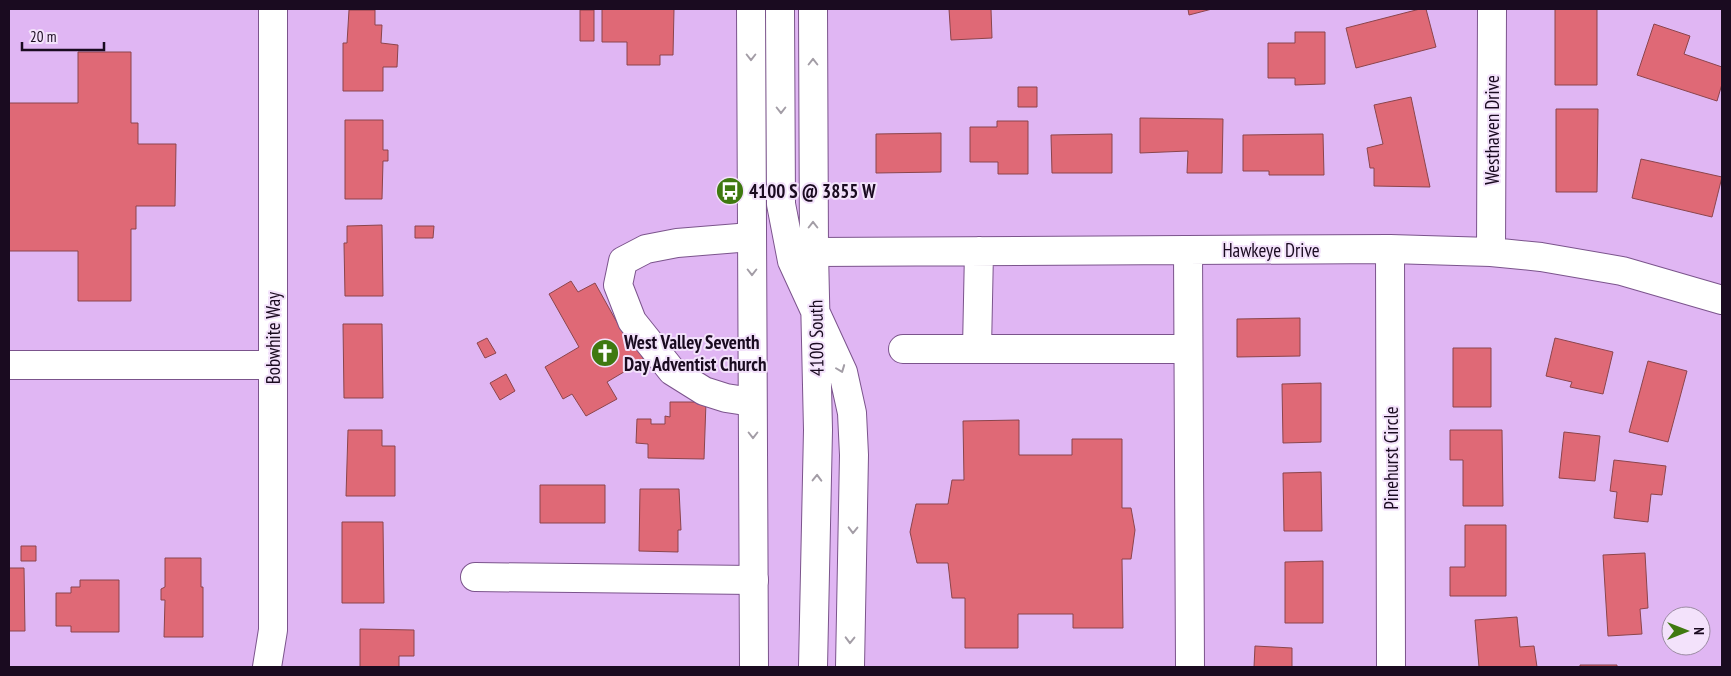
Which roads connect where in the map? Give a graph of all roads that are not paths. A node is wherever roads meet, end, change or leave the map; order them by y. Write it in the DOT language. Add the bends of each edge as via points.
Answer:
graph roads {
  1 [pos="273,9"];
  2 [pos="751,9"];
  3 [pos="780,9"];
  4 [pos="813,9"];
  5 [pos="1492,9"];
  6 [pos="751,237"];
  7 [pos="1390,249"];
  8 [pos="1188,250"];
  9 [pos="979,251"];
  10 [pos="814,252"];
  11 [pos="1491,252"];
  12 [pos="1722,300"];
  13 [pos="815,308"];
  14 [pos="903,349"];
  15 [pos="977,349"];
  16 [pos="1188,349"];
  17 [pos="9,365"];
  18 [pos="273,365"];
  19 [pos="752,402"];
  20 [pos="475,577"];
  21 [pos="754,580"];
  22 [pos="267,667"];
  23 [pos="754,667"];
  24 [pos="813,667"];
  25 [pos="850,667"];
  26 [pos="1190,667"];
  27 [pos="1391,667"];
  1 -- 18 [label="street, Bobwhite Way"];
  2 -- 6 [label="street, one-way"];
  3 -- 13 [label="street, one-way" via="781,204 792,261"];
  10 -- 4 [label="street, 4100 South, one-way"];
  5 -- 11 [label="street, Westhaven Drive"];
  6 -- 19 [label="street, one-way"];
  6 -- 19 [label="street" via="646,249 623,262 618,285 632,321 672,372 704,391"];
  7 -- 8 [label="street, Hawkeye Drive"];
  7 -- 11 [label="street, Hawkeye Drive"];
  7 -- 27 [label="street, Pinehurst Circle"];
  8 -- 9 [label="street, Hawkeye Drive"];
  8 -- 16 [label="street"];
  9 -- 10 [label="street, Hawkeye Drive"];
  9 -- 15 [label="street"];
  10 -- 13 [label="street, 4100 South"];
  11 -- 12 [label="street, Hawkeye Drive" via="1622,271"];
  24 -- 13 [label="street, 4100 South, one-way" via="818,430"];
  13 -- 25 [label="street, one-way" via="843,372 852,413"];
  14 -- 15 [label="street"];
  15 -- 16 [label="street"];
  16 -- 26 [label="street"];
  17 -- 18 [label="street"];
  18 -- 22 [label="street, Bobwhite Way" via="273,630"];
  19 -- 21 [label="street, one-way"];
  20 -- 21 [label="street"];
  21 -- 23 [label="street"];
}
